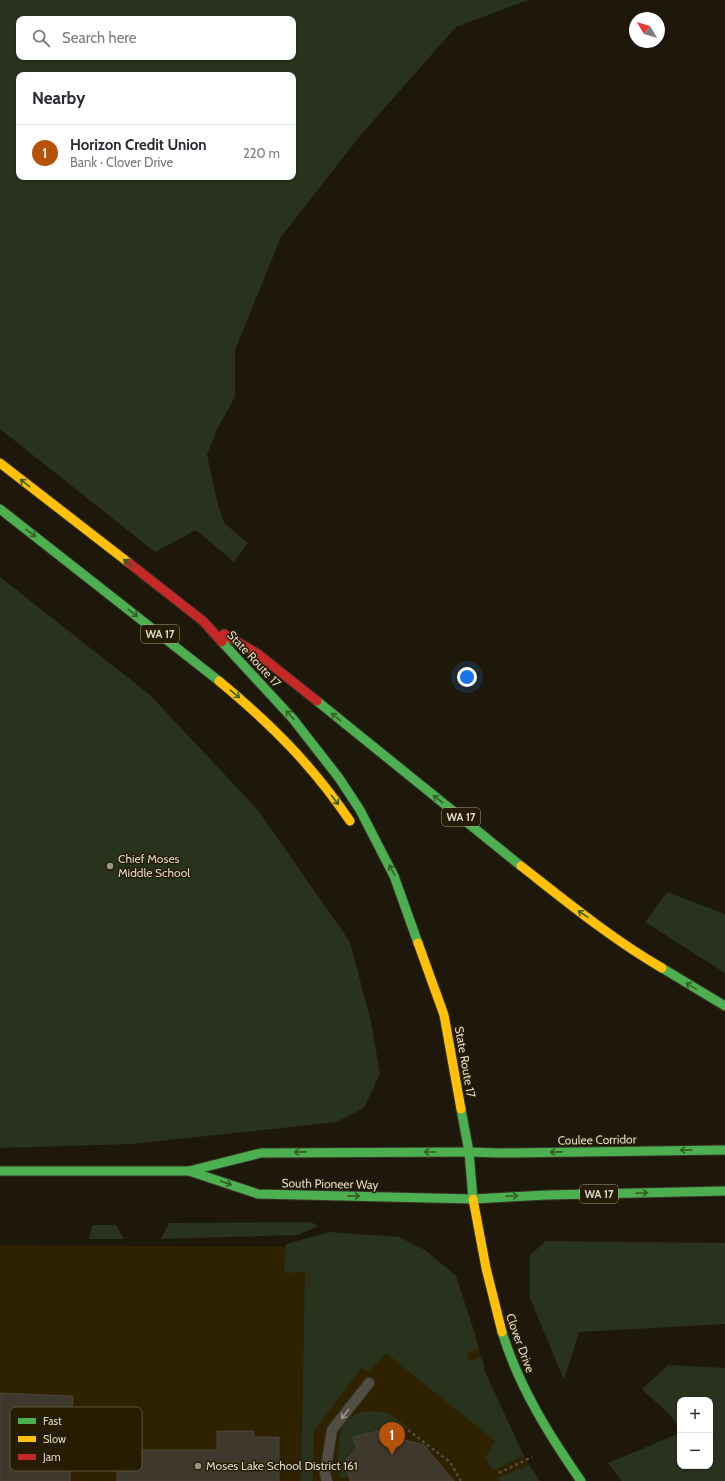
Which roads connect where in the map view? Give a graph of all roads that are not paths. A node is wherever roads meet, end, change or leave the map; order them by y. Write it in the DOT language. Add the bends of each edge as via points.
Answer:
graph roads {
  1 [pos="0,463"];
  2 [pos="0,509"];
  3 [pos="203,621"];
  4 [pos="353,826"];
  5 [pos="378,866"];
  6 [pos="416,933"];
  7 [pos="725,1006"];
  8 [pos="725,1150"];
  9 [pos="469,1152"];
  10 [pos="0,1171"];
  11 [pos="189,1171"];
  12 [pos="725,1191"];
  13 [pos="474,1199"];
  14 [pos="369,1383"];
  15 [pos="327,1481"];
  16 [pos="581,1481"];
  3 -- 1 [label="main road, State Route 17 / WA 17, one-way"];
  2 -- 4 [label="main road, WA 17, one-way" via="251,706 312,769"];
  6 -- 3 [label="main road, State Route 17 / WA 17, one-way" via="394,876 360,810 339,778 293,719"];
  7 -- 3 [label="main road, WA 17, one-way" via="631,950 574,908 258,654"];
  5 -- 6 [label="main road, State Route 17 / WA 17"];
  6 -- 9 [label="main road, State Route 17 / WA 17" via="444,1015"];
  8 -- 9 [label="main road, Coulee Corridor, one-way"];
  9 -- 11 [label="main road, South Pioneer Way, one-way" via="261,1153"];
  9 -- 13 [label="main road, State Route 17 / WA 17"];
  10 -- 11 [label="main road, South Pioneer Way"];
  11 -- 13 [label="main road, South Pioneer Way, one-way" via="258,1194"];
  13 -- 12 [label="main road, WA 17, one-way"];
  13 -- 16 [label="main road, Clover Drive" via="498,1319 520,1379 546,1430"];
  14 -- 15 [label="lane, one-way" via="332,1430 325,1473"];
}
